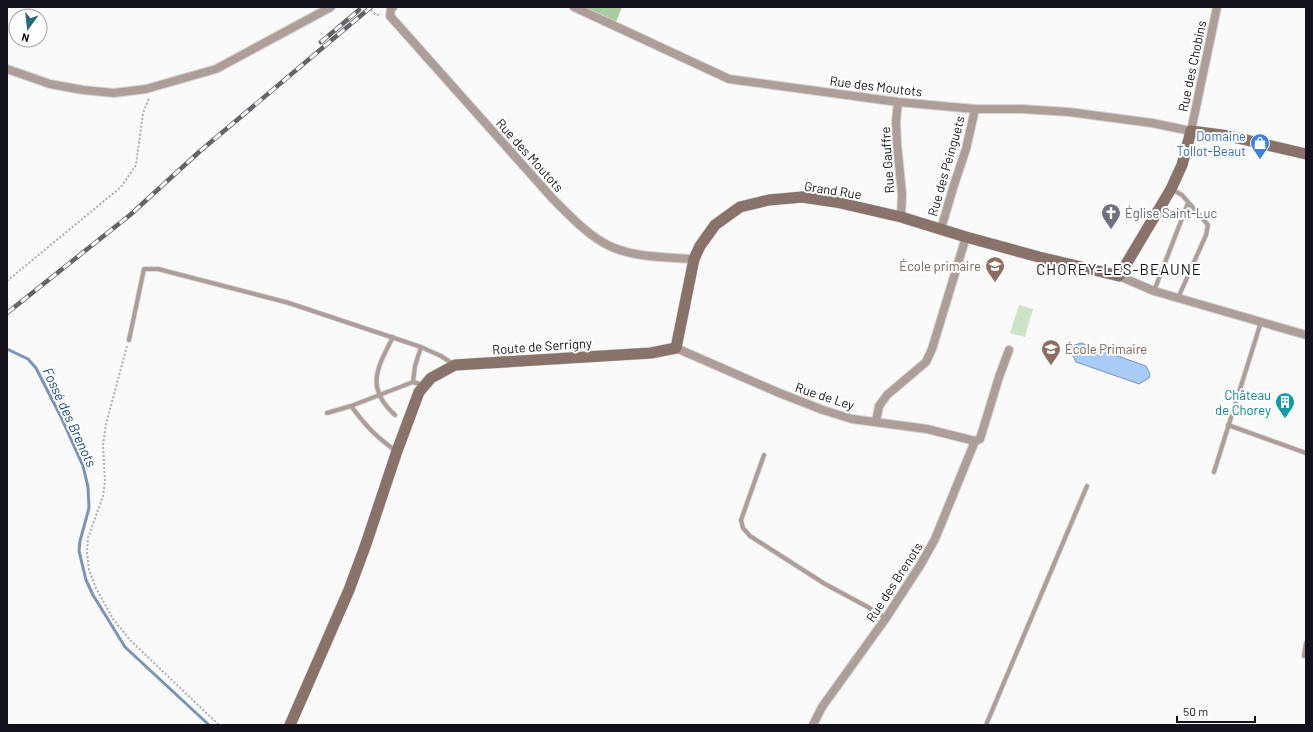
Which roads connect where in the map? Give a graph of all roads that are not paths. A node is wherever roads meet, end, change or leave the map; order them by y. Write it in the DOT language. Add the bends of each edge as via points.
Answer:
graph roads {
  1 [pos="331,7"];
  2 [pos="574,7"];
  3 [pos="1217,7"];
  4 [pos="392,10"];
  5 [pos="7,69"];
  6 [pos="898,102"];
  7 [pos="975,109"];
  8 [pos="1191,131"];
  9 [pos="1306,154"];
  10 [pos="1171,189"];
  11 [pos="1188,203"];
  12 [pos="901,217"];
  13 [pos="941,229"];
  14 [pos="966,237"];
  15 [pos="694,259"];
  16 [pos="1119,276"];
  17 [pos="1154,291"];
  18 [pos="1178,298"];
  19 [pos="1261,322"];
  20 [pos="1306,334"];
  21 [pos="393,337"];
  22 [pos="129,340"];
  23 [pos="421,347"];
  24 [pos="676,348"];
  25 [pos="1009,350"];
  26 [pos="455,365"];
  27 [pos="413,382"];
  28 [pos="422,389"];
  29 [pos="379,395"];
  30 [pos="351,406"];
  31 [pos="327,413"];
  32 [pos="395,415"];
  33 [pos="876,422"];
  34 [pos="1228,425"];
  35 [pos="975,442"];
  36 [pos="397,451"];
  37 [pos="1306,453"];
  38 [pos="764,455"];
  39 [pos="1214,472"];
  40 [pos="1087,486"];
  41 [pos="886,618"];
  42 [pos="1306,643"];
  43 [pos="1306,656"];
  44 [pos="290,725"];
  45 [pos="813,725"];
  46 [pos="986,725"];
  1 -- 5 [label="street" via="216,69 152,87 114,93 83,90 50,84"];
  2 -- 6 [label="street, Rue des Moutots" via="729,79"];
  3 -- 8 [label="street, Rue des Chobins"];
  4 -- 15 [label="street, Rue des Moutots" via="390,16 580,226 605,244 629,252"];
  6 -- 7 [label="street, Rue des Moutots"];
  6 -- 12 [label="street, Rue Gauffre" via="896,121 902,194"];
  7 -- 8 [label="street, Rue des Moutots" via="1068,112"];
  7 -- 13 [label="street, Rue des Peinguets" via="966,149"];
  8 -- 9 [label="street" via="1229,136"];
  8 -- 10 [label="street" via="1182,165"];
  10 -- 11 [label="lane" via="1182,195"];
  10 -- 16 [label="street"];
  11 -- 17 [label="lane"];
  11 -- 18 [label="lane" via="1208,225"];
  12 -- 13 [label="street, Grand Rue"];
  12 -- 15 [label="street, Grand Rue" via="802,197 768,200 740,207 715,225"];
  13 -- 14 [label="street, Grand Rue"];
  14 -- 16 [label="street, Grand Rue"];
  14 -- 33 [label="street" via="926,362 887,395 879,406"];
  15 -- 24 [label="street, Grand Rue"];
  16 -- 17 [label="street"];
  17 -- 18 [label="street"];
  18 -- 19 [label="street"];
  19 -- 20 [label="street"];
  19 -- 34 [label="lane"];
  21 -- 22 [label="lane" via="289,302 158,269 144,269"];
  21 -- 23 [label="lane"];
  21 -- 29 [label="lane" via="378,367 376,385"];
  23 -- 26 [label="lane"];
  23 -- 27 [label="lane"];
  24 -- 26 [label="street, Route de Serrigny" via="651,353"];
  24 -- 33 [label="street, Rue de Ley" via="823,410 852,419"];
  25 -- 35 [label="street, Rue des Brenots" via="980,439"];
  26 -- 28 [label="street, Route de Serrigny" via="431,378"];
  27 -- 28 [label="lane"];
  27 -- 29 [label="lane"];
  28 -- 36 [label="street"];
  29 -- 30 [label="lane"];
  29 -- 32 [label="lane"];
  30 -- 31 [label="lane"];
  30 -- 36 [label="lane" via="367,427"];
  33 -- 35 [label="street, Rue de Ley" via="927,428"];
  34 -- 37 [label="lane"];
  34 -- 39 [label="lane"];
  35 -- 41 [label="street, Rue des Brenots" via="935,539"];
  36 -- 44 [label="street" via="349,590"];
  38 -- 41 [label="lane" via="741,520 743,528 750,536 825,584"];
  40 -- 46 [label="lane"];
  41 -- 45 [label="street, Rue des Brenots" via="822,707"];
  42 -- 43 [label="lane"];
}
